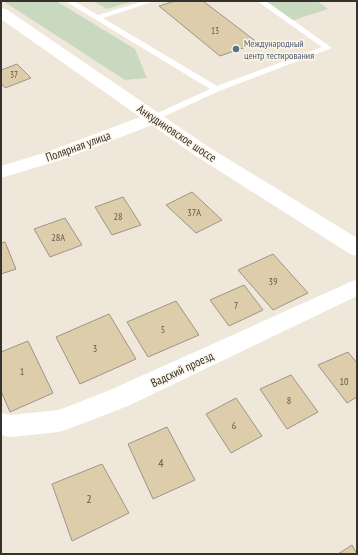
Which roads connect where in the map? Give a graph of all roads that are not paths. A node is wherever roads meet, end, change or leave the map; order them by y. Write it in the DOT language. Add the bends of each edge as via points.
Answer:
graph roads {
  1 [pos="69,1"];
  2 [pos="151,1"];
  3 [pos="261,1"];
  4 [pos="1,12"];
  5 [pos="97,18"];
  6 [pos="216,89"];
  7 [pos="154,118"];
  8 [pos="1,172"];
  9 [pos="357,248"];
  10 [pos="357,287"];
  11 [pos="1,424"];
  1 -- 5 [label="lane"];
  2 -- 5 [label="lane"];
  3 -- 6 [label="lane" via="328,48"];
  4 -- 7 [label="main road, Анкудиновское шоссе"];
  5 -- 6 [label="lane"];
  6 -- 7 [label="lane"];
  7 -- 8 [label="main road, Полярная улица" via="57,155"];
  7 -- 9 [label="main road, Анкудиновское шоссе" via="200,150"];
  10 -- 11 [label="street, Вадский проезд" via="112,400 59,421 10,426"];
}
